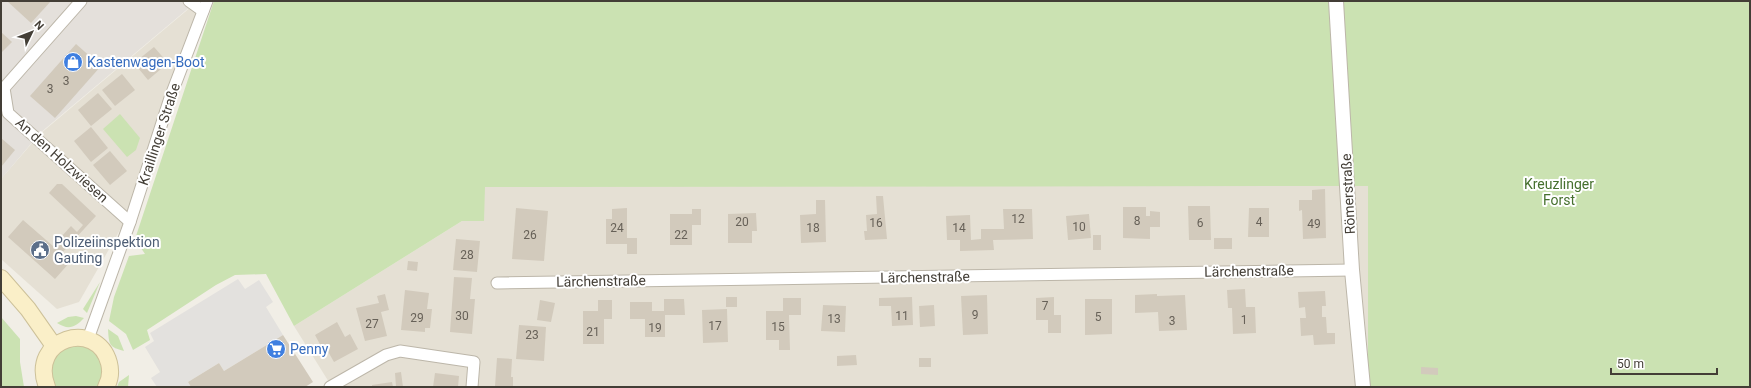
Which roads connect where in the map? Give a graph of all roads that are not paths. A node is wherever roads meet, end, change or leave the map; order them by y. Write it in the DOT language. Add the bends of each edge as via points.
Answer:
graph roads {
  1 [pos="80,1"];
  2 [pos="189,1"];
  3 [pos="1336,1"];
  4 [pos="205,6"];
  5 [pos="130,222"];
  6 [pos="1352,270"];
  7 [pos="1,278"];
  8 [pos="498,283"];
  9 [pos="88,339"];
  10 [pos="54,346"];
  11 [pos="47,387"];
  12 [pos="106,387"];
  13 [pos="330,387"];
  14 [pos="472,387"];
  15 [pos="1363,387"];
  1 -- 5 [label="street, An den Holzwiesen" via="4,88 8,113"];
  2 -- 4 [label="street"];
  3 -- 6 [label="street, Römerstraße"];
  4 -- 5 [label="street, Kraillinger Straße" via="170,98"];
  5 -- 9 [label="street, Kraillinger Straße"];
  6 -- 8 [label="street, Lärchenstraße"];
  6 -- 15 [label="street, Römerstraße"];
  7 -- 10 [label="main road" via="28,309"];
  9 -- 10 [label="main road" via="70,338"];
  9 -- 12 [label="main road" via="100,347 108,358 110,375"];
  10 -- 11 [label="main road" via="43,366"];
  13 -- 14 [label="street" via="386,355 400,351 474,362"];
}
